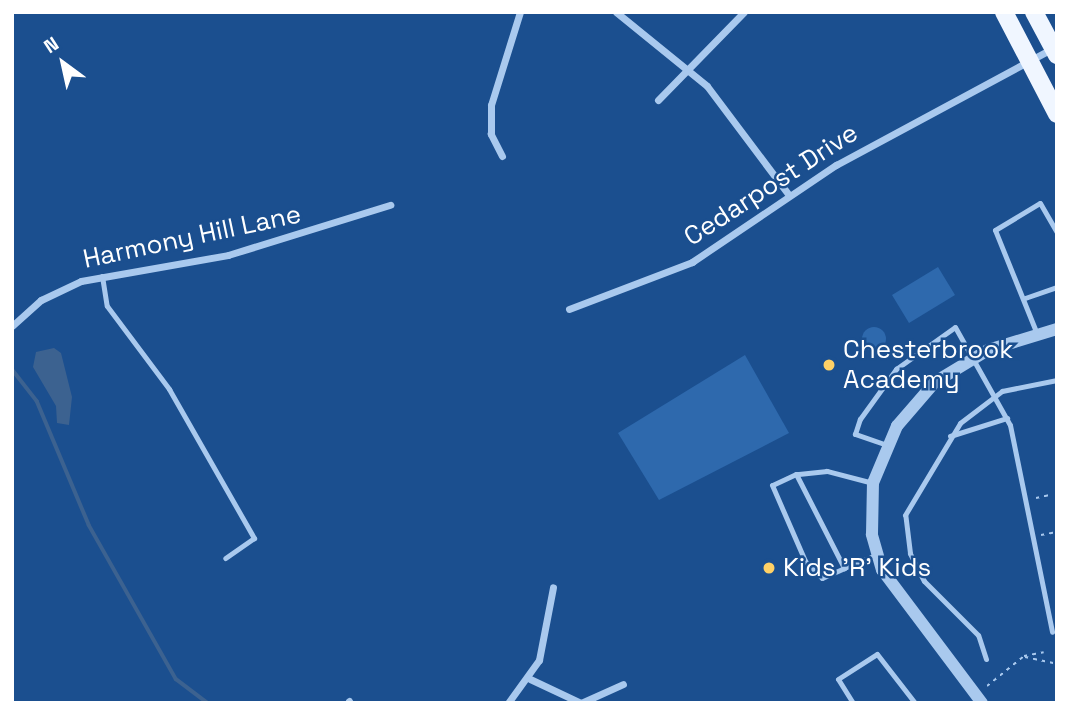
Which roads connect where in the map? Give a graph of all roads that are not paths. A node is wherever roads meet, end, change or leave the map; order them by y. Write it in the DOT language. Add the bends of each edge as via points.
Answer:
graph roads {
  1 [pos="520,12"];
  2 [pos="616,12"];
  3 [pos="744,12"];
  4 [pos="1003,12"];
  5 [pos="1034,12"];
  6 [pos="1055,49"];
  7 [pos="1027,62"];
  8 [pos="689,69"];
  9 [pos="658,100"];
  10 [pos="1057,114"];
  11 [pos="502,156"];
  12 [pos="788,194"];
  13 [pos="390,205"];
  14 [pos="1057,233"];
  15 [pos="102,276"];
  16 [pos="1057,287"];
  17 [pos="1025,298"];
  18 [pos="569,309"];
  19 [pos="12,326"];
  20 [pos="1057,329"];
  21 [pos="1037,334"];
  22 [pos="972,357"];
  23 [pos="1057,380"];
  24 [pos="993,395"];
  25 [pos="1007,418"];
  26 [pos="949,436"];
  27 [pos="887,445"];
  28 [pos="796,474"];
  29 [pos="873,483"];
  30 [pos="876,555"];
  31 [pos="225,558"];
  32 [pos="844,568"];
  33 [pos="553,587"];
  34 [pos="1052,632"];
  35 [pos="986,659"];
  36 [pos="530,679"];
  37 [pos="623,684"];
  38 [pos="508,703"];
  39 [pos="853,703"];
  40 [pos="915,703"];
  41 [pos="982,703"];
  1 -- 11 [label="street" via="491,105 491,134"];
  2 -- 8 [label="street"];
  3 -- 8 [label="street"];
  4 -- 7 [label="main road"];
  5 -- 6 [label="main road"];
  6 -- 7 [label="street, Cedarpost Drive"];
  7 -- 10 [label="main road"];
  7 -- 12 [label="street, Cedarpost Drive"];
  8 -- 9 [label="street"];
  8 -- 12 [label="street"];
  12 -- 18 [label="street, Cedarpost Drive" via="692,262"];
  13 -- 15 [label="street, Harmony Hill Lane" via="228,255"];
  14 -- 17 [label="lane" via="1040,203 995,230"];
  15 -- 19 [label="street, Harmony Hill Lane" via="59,290"];
  15 -- 31 [label="lane" via="107,306 173,395 254,538"];
  16 -- 17 [label="lane"];
  17 -- 21 [label="lane"];
  20 -- 21 [label="street"];
  21 -- 22 [label="street"];
  22 -- 24 [label="lane"];
  22 -- 27 [label="street" via="920,397"];
  22 -- 27 [label="lane" via="955,327 896,369 855,434"];
  23 -- 24 [label="lane"];
  24 -- 25 [label="lane"];
  24 -- 26 [label="lane"];
  25 -- 26 [label="lane"];
  25 -- 34 [label="lane"];
  26 -- 35 [label="lane" via="905,515 910,552 924,581 978,635"];
  27 -- 29 [label="street"];
  28 -- 29 [label="lane" via="827,471"];
  28 -- 32 [label="lane"];
  28 -- 32 [label="lane" via="772,485 805,561 822,578"];
  29 -- 30 [label="street"];
  30 -- 32 [label="lane"];
  30 -- 41 [label="street" via="893,592"];
  33 -- 36 [label="street"];
  36 -- 37 [label="street" via="581,703"];
  36 -- 38 [label="street"];
  39 -- 40 [label="lane" via="838,679 877,654"];
}
